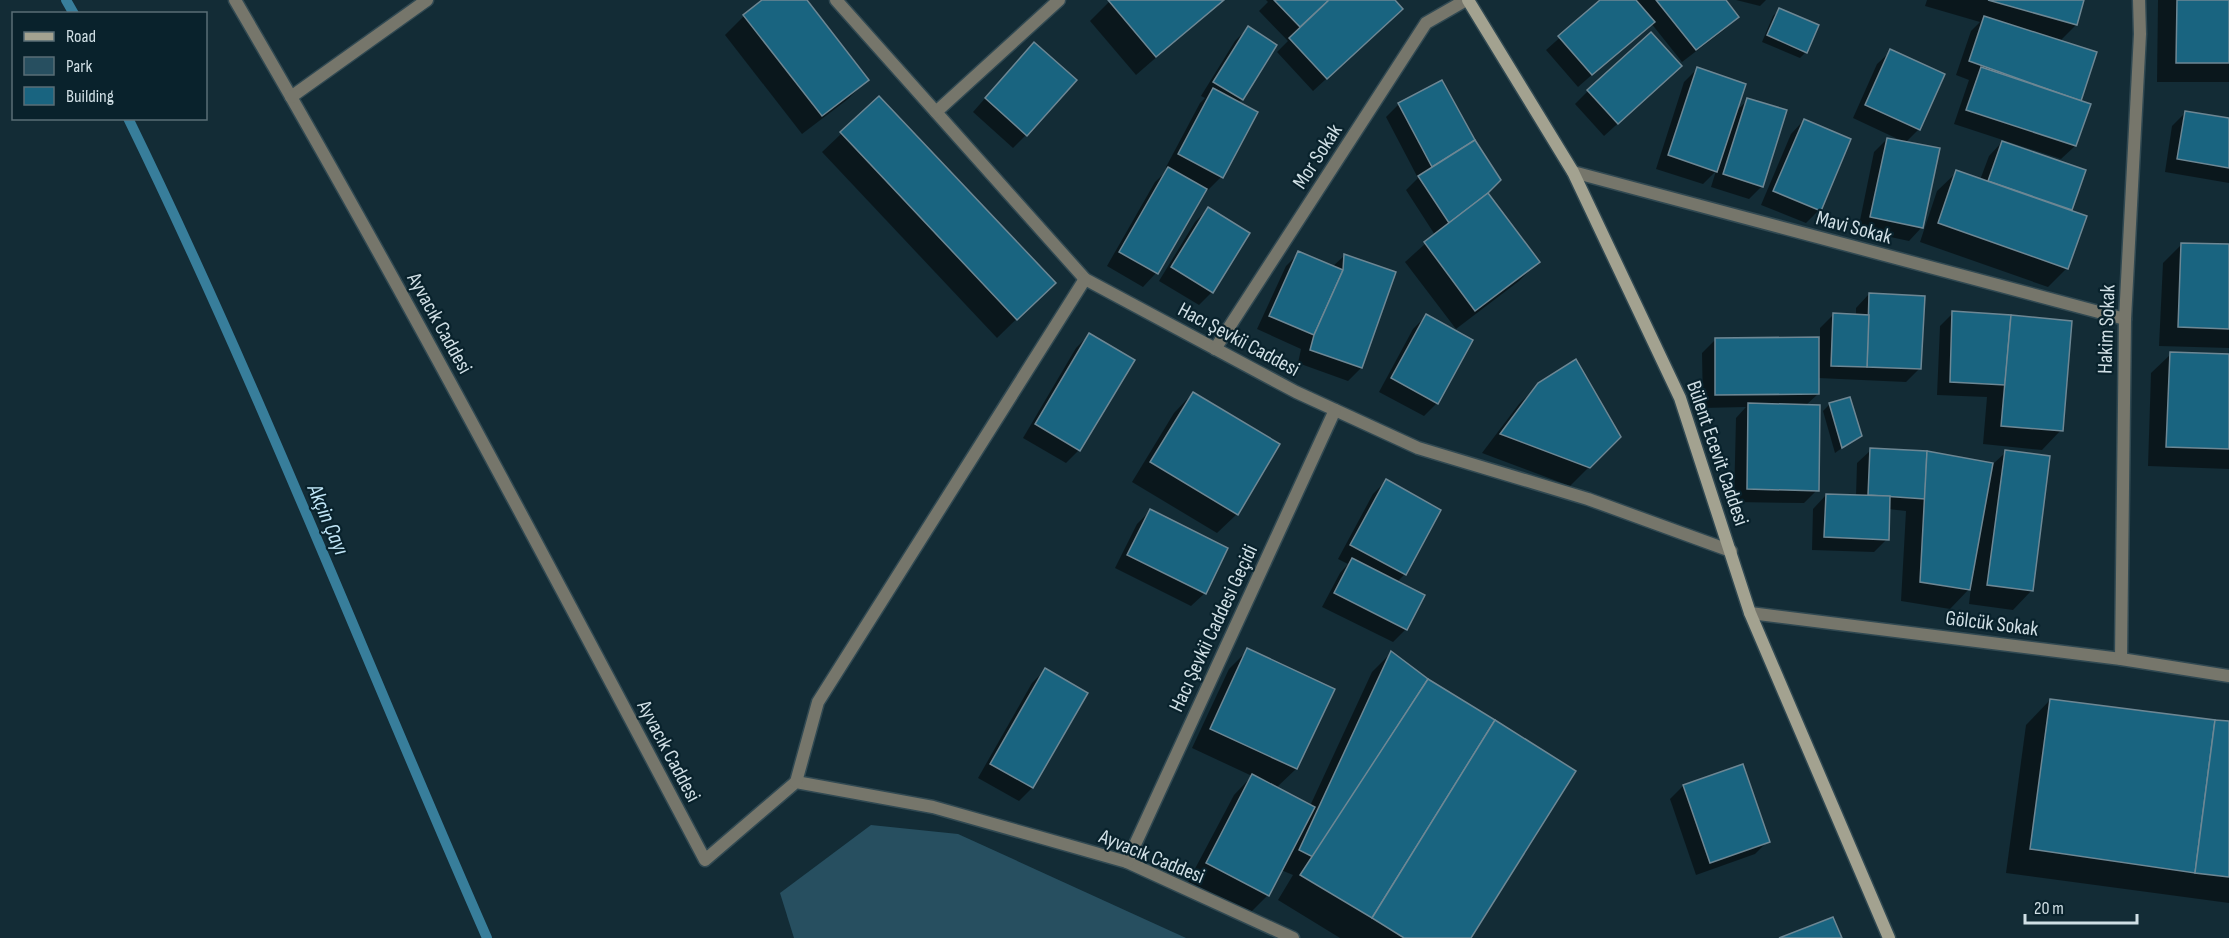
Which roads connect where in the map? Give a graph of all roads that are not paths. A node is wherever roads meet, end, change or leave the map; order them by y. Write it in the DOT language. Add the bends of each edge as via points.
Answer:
graph roads {
  1 [pos="235,0"];
  2 [pos="427,0"];
  3 [pos="836,0"];
  4 [pos="1059,0"];
  5 [pos="1467,0"];
  6 [pos="2139,0"];
  7 [pos="291,97"];
  8 [pos="936,112"];
  9 [pos="1573,172"];
  10 [pos="1085,279"];
  11 [pos="2125,319"];
  12 [pos="1215,349"];
  13 [pos="1335,410"];
  14 [pos="1731,550"];
  15 [pos="1750,613"];
  16 [pos="2121,658"];
  17 [pos="2229,676"];
  18 [pos="796,782"];
  19 [pos="1127,862"];
  20 [pos="1293,938"];
  21 [pos="1889,938"];
  1 -- 7 [label="street"];
  2 -- 7 [label="street"];
  3 -- 8 [label="street, Hacı Şevkii Caddesi"];
  4 -- 8 [label="street"];
  5 -- 9 [label="main road, Bülent Ecevit Caddesi"];
  5 -- 12 [label="street, Mor Sokak" via="1426,23"];
  6 -- 11 [label="street, Hakim Sokak"];
  7 -- 18 [label="street, Ayvacık Caddesi" via="486,448 705,860"];
  8 -- 10 [label="street, Hacı Şevkii Caddesi"];
  9 -- 11 [label="street, Mavi Sokak"];
  9 -- 14 [label="main road, Bülent Ecevit Caddesi" via="1680,398"];
  10 -- 12 [label="street, Hacı Şevkii Caddesi"];
  10 -- 18 [label="street" via="818,702"];
  11 -- 16 [label="street, Hakim Sokak"];
  12 -- 13 [label="street, Hacı Şevkii Caddesi"];
  13 -- 14 [label="street, Hacı Şevkii Caddesi" via="1419,448 1588,499"];
  13 -- 19 [label="street, Hacı Şevkii Caddesi Geçidi"];
  14 -- 15 [label="main road, Bülent Ecevit Caddesi"];
  15 -- 16 [label="street, Gölcük Sokak"];
  15 -- 21 [label="main road, Bülent Ecevit Caddesi"];
  16 -- 17 [label="street, Gölcük Sokak"];
  18 -- 19 [label="street, Ayvacık Caddesi" via="933,807"];
  19 -- 20 [label="street, Ayvacık Caddesi"];
}
